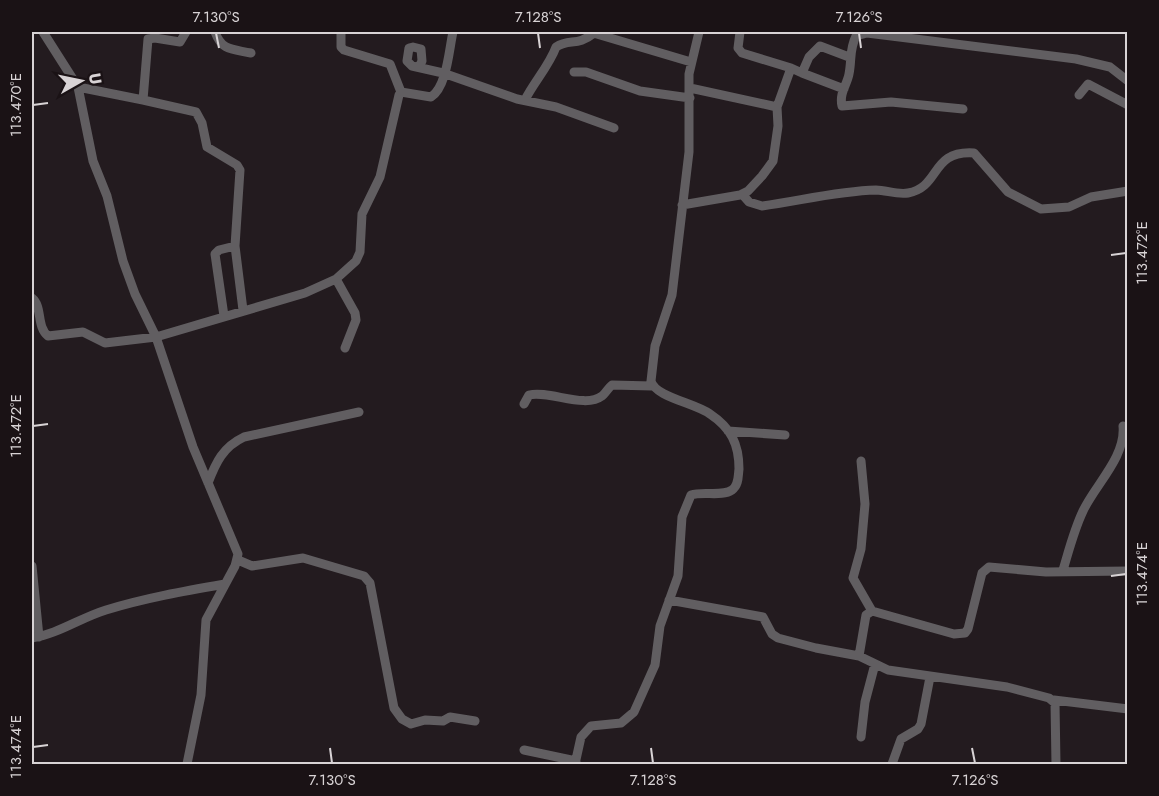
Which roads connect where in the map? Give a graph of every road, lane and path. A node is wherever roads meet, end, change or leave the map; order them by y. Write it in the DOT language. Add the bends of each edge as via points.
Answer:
graph roads {
  1 [pos="43,32"];
  2 [pos="186,32"];
  3 [pos="215,32"];
  4 [pos="341,32"];
  5 [pos="453,32"];
  6 [pos="592,32"];
  7 [pos="699,32"];
  8 [pos="740,32"];
  9 [pos="251,53"];
  10 [pos="849,57"];
  11 [pos="691,62"];
  12 [pos="419,67"];
  13 [pos="791,69"];
  14 [pos="574,72"];
  15 [pos="443,73"];
  16 [pos="802,73"];
  17 [pos="1128,81"];
  18 [pos="78,87"];
  19 [pos="844,89"];
  20 [pos="401,92"];
  21 [pos="690,93"];
  22 [pos="1079,95"];
  23 [pos="143,100"];
  24 [pos="525,100"];
  25 [pos="1128,105"];
  26 [pos="777,107"];
  27 [pos="963,109"];
  28 [pos="614,128"];
  29 [pos="1128,191"];
  30 [pos="742,194"];
  31 [pos="681,205"];
  32 [pos="235,246"];
  33 [pos="336,279"];
  34 [pos="32,298"];
  35 [pos="243,310"];
  36 [pos="224,316"];
  37 [pos="156,337"];
  38 [pos="345,348"];
  39 [pos="652,386"];
  40 [pos="524,404"];
  41 [pos="360,412"];
  42 [pos="1123,426"];
  43 [pos="728,431"];
  44 [pos="785,435"];
  45 [pos="861,461"];
  46 [pos="208,483"];
  47 [pos="238,560"];
  48 [pos="32,566"];
  49 [pos="1064,570"];
  50 [pos="1128,571"];
  51 [pos="225,584"];
  52 [pos="669,600"];
  53 [pos="873,611"];
  54 [pos="35,638"];
  55 [pos="859,656"];
  56 [pos="875,664"];
  57 [pos="930,677"];
  58 [pos="1054,700"];
  59 [pos="1128,709"];
  60 [pos="475,721"];
  61 [pos="861,737"];
  62 [pos="524,750"];
  63 [pos="576,763"];
  64 [pos="187,765"];
  65 [pos="892,765"];
  66 [pos="1056,765"];
  1 -- 18 [label="street"];
  2 -- 23 [label="street" via="180,42 148,39"];
  3 -- 9 [label="street" via="223,46"];
  4 -- 20 [label="street" via="344,50 390,64"];
  5 -- 15 [label="street"];
  6 -- 11 [label="street"];
  6 -- 24 [label="street" via="582,42 556,47"];
  7 -- 11 [label="street"];
  8 -- 13 [label="street" via="738,48 742,53"];
  10 -- 16 [label="street" via="820,46 809,57"];
  10 -- 17 [label="street" via="856,36 867,33 1100,63"];
  10 -- 19 [label="street"];
  11 -- 21 [label="street"];
  12 -- 15 [label="street"];
  13 -- 16 [label="street"];
  13 -- 26 [label="street"];
  14 -- 21 [label="street" via="586,72 640,92"];
  15 -- 20 [label="street" via="437,92 431,97"];
  15 -- 24 [label="street"];
  16 -- 19 [label="street"];
  18 -- 23 [label="street"];
  18 -- 37 [label="street" via="88,140 120,250"];
  19 -- 27 [label="street" via="840,98 844,106 891,102"];
  20 -- 33 [label="street" via="380,177 362,214 360,252"];
  21 -- 26 [label="street"];
  21 -- 31 [label="street" via="690,152"];
  22 -- 25 [label="street" via="1088,84"];
  23 -- 32 [label="street" via="196,112 207,147 237,165 240,170"];
  24 -- 28 [label="street"];
  26 -- 30 [label="street" via="773,160"];
  29 -- 30 [label="street" via="1091,197 1069,207 1041,209 1008,192 974,153 958,152 909,194 877,190 762,206 749,202"];
  30 -- 31 [label="street"];
  31 -- 39 [label="street" via="672,295 653,355"];
  32 -- 35 [label="street"];
  32 -- 36 [label="street" via="215,254"];
  33 -- 35 [label="street" via="305,293"];
  33 -- 38 [label="street" via="356,313"];
  34 -- 37 [label="street" via="48,336 83,332 105,343"];
  35 -- 36 [label="street"];
  36 -- 37 [label="street"];
  37 -- 46 [label="street"];
  39 -- 40 [label="street" via="612,385 602,397 590,399 560,399 537,393 529,395"];
  39 -- 43 [label="street" via="661,394 710,414"];
  41 -- 46 [label="street" via="233,442 216,461"];
  42 -- 49 [label="street" via="1124,436 1115,457 1082,512"];
  43 -- 44 [label="street"];
  43 -- 52 [label="street" via="739,452 738,481 727,492 691,495 682,517 678,576"];
  45 -- 53 [label="street" via="865,504 854,578"];
  46 -- 47 [label="street" via="221,508"];
  47 -- 51 [label="street"];
  47 -- 60 [label="street" via="252,566 303,558 364,576 370,583 398,715 411,724 450,717"];
  48 -- 54 [label="street"];
  49 -- 50 [label="street"];
  49 -- 53 [label="street" via="1046,572 995,566 984,570 968,629 960,635"];
  51 -- 54 [label="street" via="104,611"];
  51 -- 64 [label="street" via="203,633 201,694"];
  52 -- 55 [label="street" via="763,617 778,638"];
  52 -- 63 [label="street" via="660,626 655,665 634,712 621,723 591,726 581,737"];
  53 -- 55 [label="street" via="866,615"];
  55 -- 56 [label="street"];
  56 -- 57 [label="street"];
  56 -- 61 [label="street"];
  57 -- 58 [label="street" via="1007,687"];
  57 -- 65 [label="street" via="924,716 918,729 901,739"];
  58 -- 59 [label="street"];
  58 -- 66 [label="street"];
  62 -- 63 [label="street"];
}
